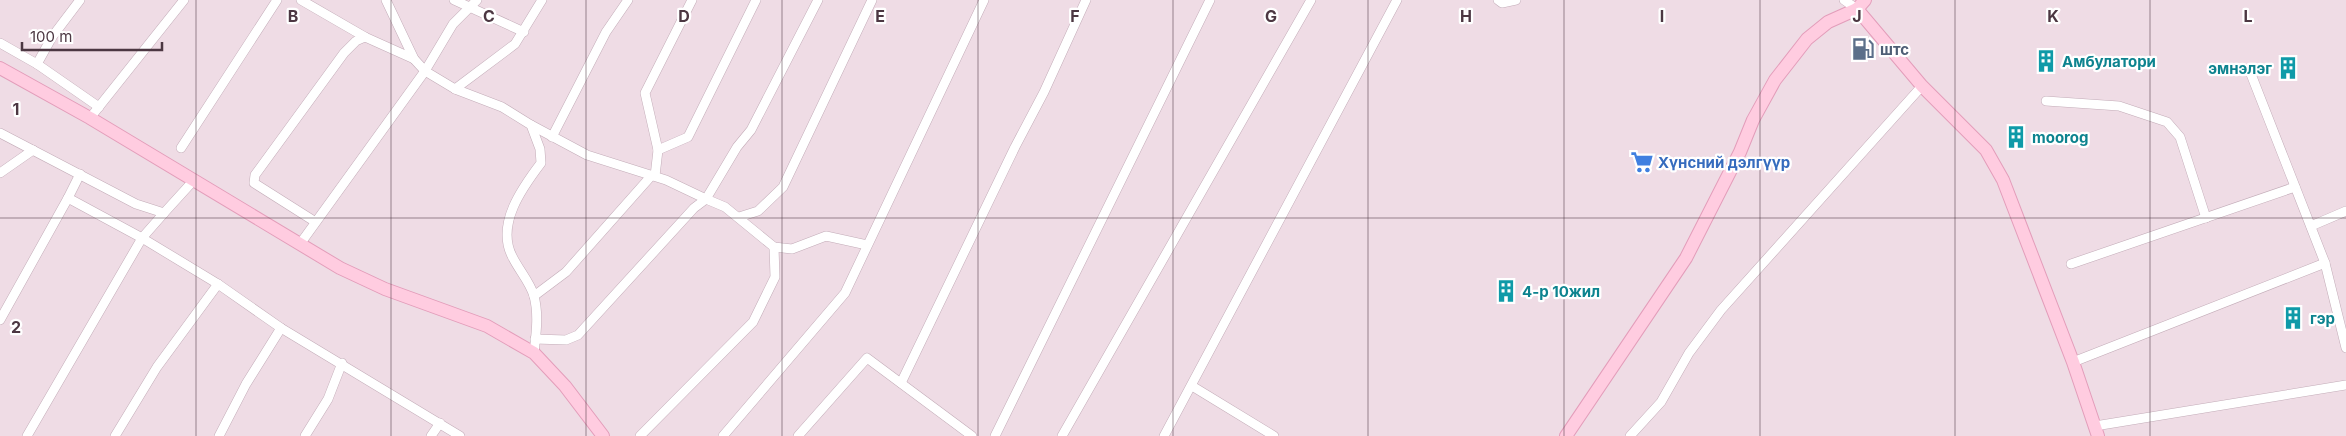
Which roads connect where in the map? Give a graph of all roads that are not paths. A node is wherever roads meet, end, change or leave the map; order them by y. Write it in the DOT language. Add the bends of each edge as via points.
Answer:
graph roads {
  1 [pos="80,0"];
  2 [pos="184,0"];
  3 [pos="277,0"];
  4 [pos="301,0"];
  5 [pos="454,0"];
  6 [pos="542,0"];
  7 [pos="628,0"];
  8 [pos="692,0"];
  9 [pos="756,0"];
  10 [pos="818,0"];
  11 [pos="872,0"];
  12 [pos="984,0"];
  13 [pos="1086,0"];
  14 [pos="1210,0"];
  15 [pos="1311,0"];
  16 [pos="1397,0"];
  17 [pos="1498,0"];
  18 [pos="1516,0"];
  19 [pos="1844,0"];
  20 [pos="387,1"];
  21 [pos="475,3"];
  22 [pos="1861,4"];
  23 [pos="524,32"];
  24 [pos="365,37"];
  25 [pos="0,43"];
  26 [pos="414,59"];
  27 [pos="37,64"];
  28 [pos="0,68"];
  29 [pos="2249,69"];
  30 [pos="425,71"];
  31 [pos="1922,86"];
  32 [pos="455,89"];
  33 [pos="2046,100"];
  34 [pos="99,107"];
  35 [pos="90,118"];
  36 [pos="531,125"];
  37 [pos="0,133"];
  38 [pos="552,137"];
  39 [pos="180,148"];
  40 [pos="33,150"];
  41 [pos="658,150"];
  42 [pos="0,174"];
  43 [pos="80,174"];
  44 [pos="653,175"];
  45 [pos="194,180"];
  46 [pos="2296,187"];
  47 [pos="68,198"];
  48 [pos="706,199"];
  49 [pos="2346,210"];
  50 [pos="164,213"];
  51 [pos="739,217"];
  52 [pos="2206,218"];
  53 [pos="314,221"];
  54 [pos="2311,226"];
  55 [pos="142,238"];
  56 [pos="300,244"];
  57 [pos="867,245"];
  58 [pos="774,247"];
  59 [pos="2325,263"];
  60 [pos="2071,264"];
  61 [pos="218,284"];
  62 [pos="534,296"];
  63 [pos="0,320"];
  64 [pos="281,328"];
  65 [pos="535,339"];
  66 [pos="2346,348"];
  67 [pos="534,353"];
  68 [pos="2073,362"];
  69 [pos="342,363"];
  70 [pos="901,383"];
  71 [pos="2346,385"];
  72 [pos="1192,386"];
  73 [pos="440,423"];
  74 [pos="2096,431"];
  75 [pos="27,436"];
  76 [pos="115,436"];
  77 [pos="219,436"];
  78 [pos="305,436"];
  79 [pos="431,436"];
  80 [pos="460,436"];
  81 [pos="603,436"];
  82 [pos="640,436"];
  83 [pos="723,436"];
  84 [pos="798,436"];
  85 [pos="972,436"];
  86 [pos="995,436"];
  87 [pos="1062,436"];
  88 [pos="1164,436"];
  89 [pos="1274,436"];
  90 [pos="1566,436"];
  91 [pos="1630,436"];
  1 -- 27 [label="street" via="52,37"];
  2 -- 34 [label="street"];
  3 -- 39 [label="street"];
  4 -- 24 [label="street"];
  5 -- 21 [label="street"];
  6 -- 23 [label="street"];
  7 -- 38 [label="street" via="606,32"];
  8 -- 41 [label="street" via="644,93"];
  9 -- 41 [label="street" via="688,137"];
  10 -- 48 [label="street" via="751,130"];
  11 -- 51 [label="street" via="783,187 758,211"];
  12 -- 57 [label="street"];
  13 -- 70 [label="street"];
  14 -- 86 [label="street"];
  15 -- 87 [label="street"];
  16 -- 72 [label="street"];
  17 -- 18 [label="street" via="1502,3"];
  19 -- 22 [label="street"];
  20 -- 26 [label="street"];
  21 -- 23 [label="street"];
  21 -- 30 [label="street" via="453,24"];
  22 -- 31 [label="street"];
  22 -- 90 [label="street" via="1828,22 1807,39 1775,80 1686,258"];
  23 -- 32 [label="street" via="515,44"];
  24 -- 26 [label="street"];
  24 -- 53 [label="street" via="344,53 255,175 254,183 264,192"];
  25 -- 27 [label="street"];
  26 -- 30 [label="street"];
  27 -- 34 [label="street"];
  28 -- 35 [label="street"];
  29 -- 46 [label="street"];
  30 -- 32 [label="street"];
  30 -- 53 [label="street"];
  31 -- 68 [label="street" via="1986,150 2003,180"];
  31 -- 91 [label="street" via="1720,310 1689,353 1661,402"];
  32 -- 36 [label="street" via="502,106"];
  33 -- 52 [label="street" via="2119,106 2166,122 2180,137"];
  34 -- 35 [label="street"];
  35 -- 45 [label="street"];
  36 -- 38 [label="street"];
  36 -- 62 [label="street" via="540,149 541,163 522,188 507,222 510,254"];
  37 -- 40 [label="street"];
  38 -- 44 [label="street" via="587,155"];
  40 -- 42 [label="street"];
  40 -- 43 [label="street"];
  41 -- 44 [label="street"];
  43 -- 47 [label="street"];
  43 -- 50 [label="street" via="136,204"];
  44 -- 48 [label="street"];
  44 -- 62 [label="street" via="566,272"];
  45 -- 50 [label="street"];
  45 -- 56 [label="street"];
  46 -- 52 [label="street"];
  46 -- 54 [label="street"];
  47 -- 55 [label="street"];
  47 -- 63 [label="street"];
  48 -- 51 [label="street"];
  48 -- 65 [label="street" via="694,208 578,335 566,340"];
  49 -- 54 [label="street"];
  50 -- 55 [label="street"];
  51 -- 58 [label="street"];
  52 -- 60 [label="street"];
  53 -- 56 [label="street"];
  54 -- 59 [label="street"];
  55 -- 61 [label="street"];
  55 -- 75 [label="street"];
  56 -- 67 [label="street" via="384,289 487,326"];
  57 -- 58 [label="street" via="826,236 792,249"];
  57 -- 83 [label="street" via="845,292"];
  58 -- 82 [label="street" via="775,277 753,322"];
  59 -- 66 [label="street"];
  59 -- 68 [label="street"];
  61 -- 64 [label="street"];
  61 -- 76 [label="street" via="157,367"];
  62 -- 65 [label="street"];
  64 -- 69 [label="street"];
  64 -- 77 [label="street"];
  65 -- 67 [label="street"];
  67 -- 81 [label="street" via="565,386"];
  68 -- 74 [label="street"];
  69 -- 73 [label="street"];
  69 -- 78 [label="street" via="328,399"];
  70 -- 84 [label="street" via="867,358"];
  70 -- 85 [label="street"];
  71 -- 74 [label="street"];
  72 -- 88 [label="street"];
  72 -- 89 [label="street"];
  73 -- 79 [label="street"];
  73 -- 80 [label="street"];
}
